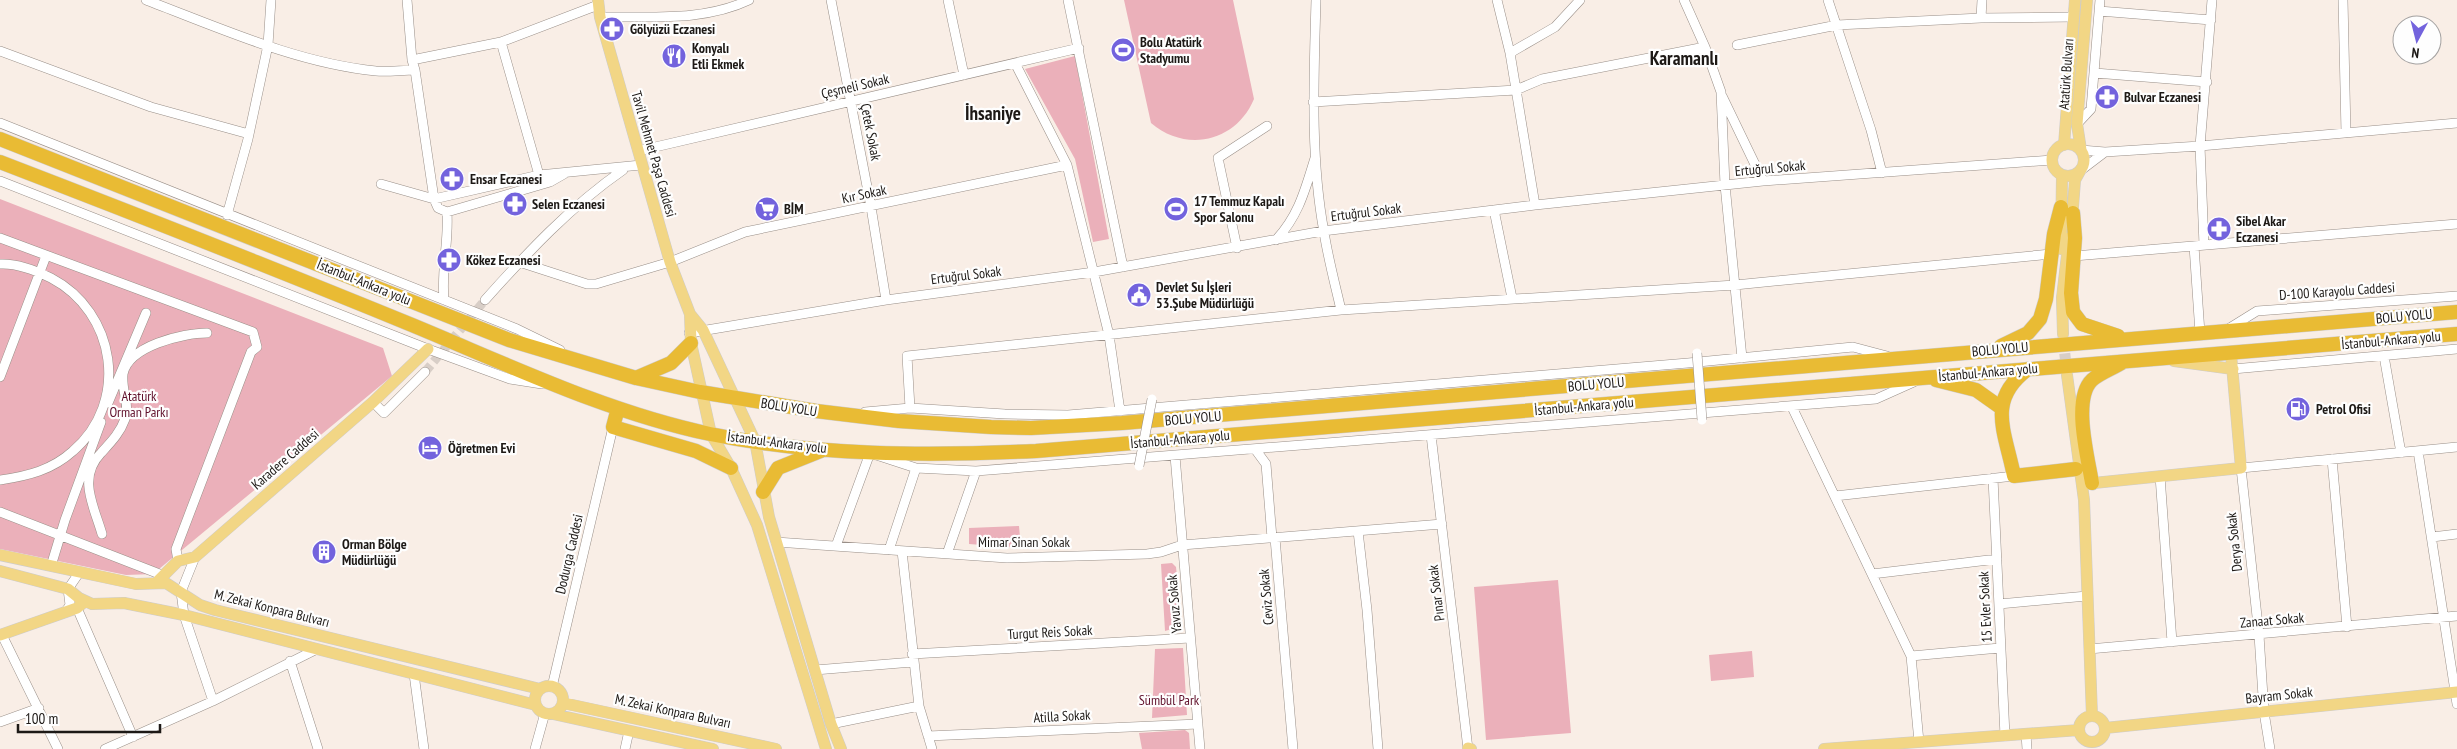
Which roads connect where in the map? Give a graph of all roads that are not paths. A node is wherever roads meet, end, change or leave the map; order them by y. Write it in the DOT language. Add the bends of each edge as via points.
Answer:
graph roads {
  1 [pos="146,0"];
  2 [pos="271,0"];
  3 [pos="407,0"];
  4 [pos="749,0"];
  5 [pos="830,0"];
  6 [pos="948,0"];
  7 [pos="1068,0"];
  8 [pos="1316,0"];
  9 [pos="1497,0"];
  10 [pos="1580,0"];
  11 [pos="1684,0"];
  12 [pos="1828,0"];
  13 [pos="1982,0"];
  14 [pos="2075,0"];
  15 [pos="2087,0"];
  16 [pos="2100,0"];
  17 [pos="2212,0"];
  18 [pos="2344,0"];
  19 [pos="599,7"];
  20 [pos="2099,11"];
  21 [pos="2073,17"];
  22 [pos="1981,18"];
  23 [pos="2211,20"];
  24 [pos="1838,26"];
  25 [pos="501,42"];
  26 [pos="268,45"];
  27 [pos="1737,45"];
  28 [pos="1705,47"];
  29 [pos="1079,48"];
  30 [pos="0,51"];
  31 [pos="1510,53"];
  32 [pos="412,60"];
  33 [pos="1015,63"];
  34 [pos="415,70"];
  35 [pos="2094,73"];
  36 [pos="964,74"];
  37 [pos="2207,82"];
  38 [pos="1516,90"];
  39 [pos="1721,92"];
  40 [pos="851,101"];
  41 [pos="1313,102"];
  42 [pos="0,123"];
  43 [pos="2457,123"];
  44 [pos="2077,124"];
  45 [pos="1267,126"];
  46 [pos="2346,133"];
  47 [pos="249,134"];
  48 [pos="0,139"];
  49 [pos="2064,145"];
  50 [pos="2200,146"];
  51 [pos="2081,150"];
  52 [pos="638,151"];
  53 [pos="2105,152"];
  54 [pos="1316,153"];
  55 [pos="2052,160"];
  56 [pos="0,162"];
  57 [pos="1066,164"];
  58 [pos="641,165"];
  59 [pos="624,168"];
  60 [pos="2080,171"];
  61 [pos="589,172"];
  62 [pos="1882,173"];
  63 [pos="564,174"];
  64 [pos="539,175"];
  65 [pos="2062,175"];
  66 [pos="0,181"];
  67 [pos="1763,182"];
  68 [pos="381,184"];
  69 [pos="601,185"];
  70 [pos="1725,185"];
  71 [pos="434,199"];
  72 [pos="1535,205"];
  73 [pos="871,206"];
  74 [pos="1494,210"];
  75 [pos="2067,210"];
  76 [pos="447,212"];
  77 [pos="227,215"];
  78 [pos="2457,224"];
  79 [pos="1323,231"];
  80 [pos="0,238"];
  81 [pos="1276,240"];
  82 [pos="2199,245"];
  83 [pos="1236,248"];
  84 [pos="2051,254"];
  85 [pos="46,256"];
  86 [pos="2074,256"];
  87 [pos="520,262"];
  88 [pos="670,262"];
  89 [pos="0,264"];
  90 [pos="1123,267"];
  91 [pos="1094,272"];
  92 [pos="40,273"];
  93 [pos="1735,284"];
  94 [pos="2457,296"];
  95 [pos="1512,298"];
  96 [pos="444,300"];
  97 [pos="485,300"];
  98 [pos="886,300"];
  99 [pos="1341,310"];
  100 [pos="2457,312"];
  101 [pos="146,314"];
  102 [pos="690,314"];
  103 [pos="704,330"];
  104 [pos="2224,331"];
  105 [pos="207,333"];
  106 [pos="2200,333"];
  107 [pos="2457,334"];
  108 [pos="2061,335"];
  109 [pos="1109,336"];
  110 [pos="690,338"];
  111 [pos="2126,338"];
  112 [pos="428,349"];
  113 [pos="2457,349"];
  114 [pos="1991,350"];
  115 [pos="1696,353"];
  116 [pos="2231,354"];
  117 [pos="2384,356"];
  118 [pos="1742,358"];
  119 [pos="2158,358"];
  120 [pos="1900,359"];
  121 [pos="2126,361"];
  122 [pos="584,362"];
  123 [pos="2029,368"];
  124 [pos="2232,370"];
  125 [pos="425,372"];
  126 [pos="0,377"];
  127 [pos="1926,377"];
  128 [pos="636,378"];
  129 [pos="566,388"];
  130 [pos="700,392"];
  131 [pos="736,398"];
  132 [pos="1152,398"];
  133 [pos="374,402"];
  134 [pos="1792,406"];
  135 [pos="618,408"];
  136 [pos="910,408"];
  137 [pos="2000,408"];
  138 [pos="1120,411"];
  139 [pos="844,414"];
  140 [pos="1702,420"];
  141 [pos="613,427"];
  142 [pos="711,434"];
  143 [pos="1431,434"];
  144 [pos="755,442"];
  145 [pos="2457,447"];
  146 [pos="826,449"];
  147 [pos="1255,449"];
  148 [pos="2418,451"];
  149 [pos="870,453"];
  150 [pos="2401,453"];
  151 [pos="1174,456"];
  152 [pos="2332,460"];
  153 [pos="1140,466"];
  154 [pos="731,468"];
  155 [pos="916,468"];
  156 [pos="2241,468"];
  157 [pos="2076,470"];
  158 [pos="976,471"];
  159 [pos="2014,476"];
  160 [pos="2160,476"];
  161 [pos="1993,478"];
  162 [pos="0,480"];
  163 [pos="2087,484"];
  164 [pos="763,492"];
  165 [pos="1835,496"];
  166 [pos="0,512"];
  167 [pos="2084,514"];
  168 [pos="1442,524"];
  169 [pos="1358,531"];
  170 [pos="102,534"];
  171 [pos="2457,534"];
  172 [pos="60,536"];
  173 [pos="2432,537"];
  174 [pos="1273,538"];
  175 [pos="776,542"];
  176 [pos="1182,545"];
  177 [pos="836,546"];
  178 [pos="889,550"];
  179 [pos="902,551"];
  180 [pos="946,554"];
  181 [pos="0,555"];
  182 [pos="195,557"];
  183 [pos="1997,559"];
  184 [pos="178,561"];
  185 [pos="51,566"];
  186 [pos="0,570"];
  187 [pos="79,573"];
  188 [pos="1872,574"];
  189 [pos="159,579"];
  190 [pos="68,589"];
  191 [pos="180,592"];
  192 [pos="2087,596"];
  193 [pos="1999,604"];
  194 [pos="76,607"];
  195 [pos="184,615"];
  196 [pos="2457,616"];
  197 [pos="2443,617"];
  198 [pos="2347,627"];
  199 [pos="1,635"];
  200 [pos="2259,635"];
  201 [pos="1190,638"];
  202 [pos="2172,642"];
  203 [pos="2000,648"];
  204 [pos="2089,649"];
  205 [pos="317,650"];
  206 [pos="1911,656"];
  207 [pos="912,658"];
  208 [pos="290,661"];
  209 [pos="815,670"];
  210 [pos="414,674"];
  211 [pos="552,687"];
  212 [pos="540,690"];
  213 [pos="2456,692"];
  214 [pos="213,701"];
  215 [pos="563,703"];
  216 [pos="2457,704"];
  217 [pos="536,705"];
  218 [pos="919,706"];
  219 [pos="39,708"];
  220 [pos="2264,712"];
  221 [pos="549,714"];
  222 [pos="2092,716"];
  223 [pos="0,722"];
  224 [pos="831,724"];
  225 [pos="1198,724"];
  226 [pos="2105,728"];
  227 [pos="2079,730"];
  228 [pos="629,731"];
  229 [pos="2026,734"];
  230 [pos="928,736"];
  231 [pos="2005,736"];
  232 [pos="133,737"];
  233 [pos="1919,742"];
  234 [pos="1955,744"];
  235 [pos="1933,745"];
  236 [pos="2094,745"];
  237 [pos="693,747"];
  238 [pos="1852,748"];
  239 [pos="58,749"];
  240 [pos="105,749"];
  241 [pos="318,749"];
  242 [pos="424,749"];
  243 [pos="535,749"];
  244 [pos="624,749"];
  245 [pos="712,749"];
  246 [pos="776,749"];
  247 [pos="826,749"];
  248 [pos="841,749"];
  249 [pos="932,749"];
  250 [pos="1200,749"];
  251 [pos="1293,749"];
  252 [pos="1378,749"];
  253 [pos="1462,749"];
  254 [pos="1469,749"];
  255 [pos="1824,749"];
  256 [pos="2027,749"];
  257 [pos="2270,749"];
  1 -- 26 [label="street"];
  2 -- 26 [label="street"];
  3 -- 32 [label="street"];
  4 -- 19 [label="street" via="721,10 680,16"];
  5 -- 40 [label="street, Çetek Sokak"];
  6 -- 36 [label="street"];
  7 -- 29 [label="street"];
  8 -- 41 [label="street"];
  9 -- 31 [label="street"];
  10 -- 31 [label="street" via="1555,27"];
  11 -- 28 [label="street"];
  12 -- 24 [label="street"];
  13 -- 22 [label="street"];
  14 -- 21 [label="main road, Atatürk Bulvarı"];
  15 -- 44 [label="main road, Atatürk Bulvarı"];
  16 -- 20 [label="street"];
  17 -- 23 [label="street"];
  18 -- 46 [label="street"];
  19 -- 25 [label="street"];
  19 -- 52 [label="main road, Tavil Mehmet Paşa Caddesi"];
  20 -- 23 [label="street"];
  20 -- 35 [label="street"];
  21 -- 22 [label="street"];
  21 -- 49 [label="main road, Atatürk Bulvarı"];
  22 -- 24 [label="street"];
  23 -- 37 [label="street"];
  24 -- 27 [label="street"];
  24 -- 62 [label="street" via="1872,130"];
  25 -- 32 [label="street"];
  25 -- 64 [label="street"];
  26 -- 34 [label="street" via="318,61 377,71"];
  26 -- 47 [label="street"];
  28 -- 38 [label="street" via="1542,79"];
  28 -- 39 [label="street"];
  29 -- 33 [label="street, Çeşmeli Sokak"];
  29 -- 90 [label="street"];
  30 -- 47 [label="street" via="152,107"];
  31 -- 38 [label="street"];
  32 -- 34 [label="street"];
  33 -- 36 [label="street, Çeşmeli Sokak"];
  33 -- 57 [label="street"];
  34 -- 71 [label="street"];
  35 -- 37 [label="street"];
  35 -- 44 [label="street" via="2091,109"];
  36 -- 40 [label="street, Çeşmeli Sokak"];
  37 -- 50 [label="street"];
  38 -- 41 [label="street"];
  38 -- 72 [label="street"];
  39 -- 67 [label="street"];
  39 -- 70 [label="street"];
  40 -- 52 [label="street, Çeşmeli Sokak"];
  40 -- 73 [label="street, Çetek Sokak"];
  41 -- 54 [label="street"];
  42 -- 77 [label="street"];
  43 -- 46 [label="street"];
  44 -- 51 [label="main road, Atatürk Bulvarı"];
  45 -- 83 [label="street" via="1218,158"];
  46 -- 50 [label="street"];
  47 -- 77 [label="street"];
  48 -- 122 [label="highway, İstanbul-Ankara yolu" via="509,340"];
  49 -- 51 [label="main road" via="2072,144"];
  49 -- 55 [label="main road" via="2057,148"];
  50 -- 53 [label="street"];
  50 -- 82 [label="street"];
  51 -- 53 [label="street"];
  51 -- 60 [label="main road" via="2085,160"];
  52 -- 58 [label="main road, Tavil Mehmet Paşa Caddesi"];
  53 -- 60 [label="street"];
  54 -- 79 [label="street"];
  54 -- 81 [label="street" via="1292,223"];
  55 -- 62 [label="street, Ertuğrul Sokak"];
  55 -- 65 [label="main road" via="2054,168"];
  56 -- 129 [label="highway, İstanbul-Ankara yolu"];
  57 -- 73 [label="street, Kır Sokak"];
  57 -- 91 [label="street"];
  58 -- 59 [label="street"];
  58 -- 88 [label="main road, Tavil Mehmet Paşa Caddesi"];
  59 -- 61 [label="street"];
  59 -- 69 [label="street"];
  60 -- 65 [label="main road" via="2073,176"];
  60 -- 75 [label="main road"];
  61 -- 63 [label="street"];
  61 -- 69 [label="street"];
  62 -- 67 [label="street, Ertuğrul Sokak"];
  63 -- 64 [label="street"];
  63 -- 76 [label="street" via="550,182"];
  64 -- 71 [label="street"];
  65 -- 75 [label="main road"];
  66 -- 112 [label="street"];
  67 -- 70 [label="street, Ertuğrul Sokak"];
  68 -- 71 [label="street"];
  69 -- 87 [label="street"];
  70 -- 72 [label="street, Ertuğrul Sokak"];
  70 -- 93 [label="street"];
  71 -- 76 [label="street" via="438,208"];
  72 -- 74 [label="street, Ertuğrul Sokak"];
  73 -- 88 [label="street, Kır Sokak" via="745,232"];
  73 -- 98 [label="street, Çetek Sokak"];
  74 -- 79 [label="street, Ertuğrul Sokak"];
  74 -- 95 [label="street"];
  75 -- 84 [label="highway"];
  75 -- 86 [label="highway"];
  75 -- 108 [label="main road" via="2062,236 2057,316"];
  76 -- 96 [label="street" via="448,232 442,276"];
  77 -- 96 [label="street"];
  78 -- 82 [label="street"];
  79 -- 81 [label="street, Ertuğrul Sokak"];
  79 -- 99 [label="street"];
  80 -- 85 [label="street"];
  81 -- 83 [label="street, Ertuğrul Sokak"];
  82 -- 86 [label="street"];
  82 -- 106 [label="street"];
  83 -- 90 [label="street, Ertuğrul Sokak"];
  84 -- 93 [label="street"];
  84 -- 114 [label="highway" via="2046,299 2037,324 2022,336"];
  85 -- 92 [label="street"];
  85 -- 184 [label="street" via="253,332 257,347 251,352 176,549"];
  86 -- 111 [label="highway" via="2071,303 2077,319 2090,328"];
  87 -- 88 [label="street, Kır Sokak" via="587,284 596,284"];
  87 -- 97 [label="street"];
  88 -- 102 [label="main road, Tavil Mehmet Paşa Caddesi"];
  89 -- 92 [label="street" via="17,265"];
  90 -- 91 [label="street, Ertuğrul Sokak"];
  91 -- 98 [label="street, Ertuğrul Sokak"];
  91 -- 109 [label="street"];
  92 -- 126 [label="street"];
  92 -- 162 [label="street" via="79,298 99,328 106,345 109,368 103,406 94,427 72,453 36,474"];
  93 -- 95 [label="street"];
  93 -- 118 [label="street"];
  94 -- 104 [label="street, D-100 Karayolu Caddesi" via="2257,311"];
  95 -- 99 [label="street"];
  96 -- 122 [label="street" via="517,329"];
  98 -- 103 [label="street, Ertuğrul Sokak"];
  99 -- 109 [label="street"];
  100 -- 104 [label="highway, BOLU YOLU"];
  101 -- 172 [label="street" via="119,374"];
  102 -- 103 [label="main road"];
  102 -- 110 [label="main road"];
  103 -- 110 [label="street, Ertuğrul Sokak"];
  103 -- 131 [label="main road"];
  104 -- 106 [label="highway, BOLU YOLU"];
  105 -- 170 [label="street" via="192,333 159,343 138,354 123,372 126,416 116,436 94,461 87,482"];
  106 -- 111 [label="highway, BOLU YOLU"];
  107 -- 116 [label="highway, İstanbul-Ankara yolu"];
  109 -- 136 [label="street" via="908,356"];
  109 -- 138 [label="street"];
  110 -- 128 [label="highway" via="671,363"];
  110 -- 130 [label="main road"];
  111 -- 114 [label="highway, BOLU YOLU"];
  112 -- 129 [label="street" via="510,379"];
  112 -- 133 [label="main road, Karadere Caddesi"];
  113 -- 117 [label="street"];
  114 -- 120 [label="highway, BOLU YOLU"];
  115 -- 140 [label="street, bridge"];
  116 -- 119 [label="highway, İstanbul-Ankara yolu"];
  116 -- 124 [label="main road, Derya Sokak"];
  117 -- 124 [label="street"];
  117 -- 150 [label="street"];
  118 -- 120 [label="street" via="1853,347"];
  118 -- 138 [label="street"];
  119 -- 121 [label="highway, İstanbul-Ankara yolu"];
  119 -- 124 [label="main road"];
  120 -- 139 [label="highway, BOLU YOLU" via="1072,426 957,426"];
  121 -- 123 [label="highway, İstanbul-Ankara yolu"];
  121 -- 163 [label="highway" via="2093,379 2085,393 2082,413"];
  122 -- 128 [label="highway, İstanbul-Ankara yolu"];
  123 -- 127 [label="highway, İstanbul-Ankara yolu"];
  123 -- 137 [label="highway" via="2008,386"];
  124 -- 156 [label="main road, Derya Sokak"];
  125 -- 133 [label="street" via="384,413"];
  127 -- 134 [label="street" via="1876,399"];
  127 -- 137 [label="highway" via="1976,390"];
  127 -- 149 [label="highway, İstanbul-Ankara yolu" via="1036,451 949,455"];
  128 -- 130 [label="highway, İstanbul-Ankara yolu"];
  129 -- 135 [label="highway, İstanbul-Ankara yolu"];
  130 -- 131 [label="highway, İstanbul-Ankara yolu"];
  130 -- 142 [label="main road"];
  131 -- 139 [label="highway, BOLU YOLU"];
  131 -- 144 [label="main road"];
  132 -- 153 [label="street, bridge"];
  133 -- 182 [label="main road, Karadere Caddesi"];
  134 -- 143 [label="street"];
  134 -- 165 [label="street"];
  135 -- 141 [label="highway"];
  135 -- 142 [label="highway, İstanbul-Ankara yolu"];
  136 -- 138 [label="street" via="1030,415"];
  136 -- 139 [label="street"];
  137 -- 159 [label="highway"];
  141 -- 154 [label="highway" via="696,451"];
  141 -- 211 [label="street, Dodurga Caddesi"];
  142 -- 144 [label="highway, İstanbul-Ankara yolu"];
  142 -- 154 [label="main road"];
  143 -- 147 [label="street"];
  143 -- 168 [label="street, Pınar Sokak"];
  144 -- 146 [label="highway, İstanbul-Ankara yolu"];
  144 -- 164 [label="main road"];
  145 -- 148 [label="street"];
  146 -- 149 [label="highway, İstanbul-Ankara yolu"];
  146 -- 164 [label="highway" via="778,468"];
  147 -- 151 [label="street"];
  147 -- 174 [label="street, Ceviz Sokak" via="1266,464"];
  148 -- 150 [label="street"];
  148 -- 173 [label="street"];
  149 -- 155 [label="street"];
  149 -- 177 [label="street"];
  150 -- 152 [label="street"];
  151 -- 158 [label="street"];
  151 -- 176 [label="street, Yavuz Sokak"];
  152 -- 156 [label="street"];
  152 -- 198 [label="street"];
  154 -- 247 [label="main road" via="757,525"];
  155 -- 158 [label="street"];
  155 -- 178 [label="street"];
  156 -- 160 [label="main road"];
  156 -- 200 [label="street, Derya Sokak"];
  157 -- 159 [label="highway"];
  157 -- 163 [label="main road" via="2066,375"];
  157 -- 167 [label="main road"];
  158 -- 180 [label="street"];
  159 -- 161 [label="street"];
  160 -- 163 [label="main road"];
  160 -- 202 [label="street"];
  161 -- 165 [label="street"];
  161 -- 183 [label="street, 15 Evler Sokak"];
  163 -- 167 [label="main road"];
  164 -- 175 [label="main road"];
  165 -- 188 [label="street"];
  166 -- 172 [label="street"];
  167 -- 192 [label="main road"];
  168 -- 169 [label="street, Mimar Sinan Sokak"];
  168 -- 254 [label="street, Pınar Sokak"];
  169 -- 174 [label="street, Mimar Sinan Sokak"];
  169 -- 252 [label="street"];
  171 -- 173 [label="street"];
  172 -- 185 [label="street"];
  172 -- 189 [label="street"];
  173 -- 197 [label="street"];
  174 -- 176 [label="street, Mimar Sinan Sokak"];
  174 -- 251 [label="street, Ceviz Sokak"];
  175 -- 177 [label="street, Mimar Sinan Sokak"];
  175 -- 209 [label="main road"];
  176 -- 180 [label="street, Mimar Sinan Sokak" via="1147,554 1007,558"];
  176 -- 201 [label="street, Yavuz Sokak"];
  177 -- 178 [label="street, Mimar Sinan Sokak"];
  178 -- 179 [label="street, Mimar Sinan Sokak"];
  179 -- 180 [label="street, Mimar Sinan Sokak"];
  179 -- 207 [label="street"];
  181 -- 185 [label="main road, M. Zekai Konpara Bulvarı"];
  182 -- 184 [label="main road, Karadere Caddesi"];
  182 -- 191 [label="street"];
  183 -- 188 [label="street"];
  183 -- 193 [label="street, 15 Evler Sokak"];
  184 -- 189 [label="main road, Karadere Caddesi"];
  185 -- 187 [label="main road, M. Zekai Konpara Bulvarı"];
  186 -- 190 [label="main road"];
  187 -- 189 [label="main road, M. Zekai Konpara Bulvarı" via="136,584"];
  187 -- 190 [label="street"];
  188 -- 206 [label="street"];
  189 -- 191 [label="main road, M. Zekai Konpara Bulvarı"];
  190 -- 194 [label="main road"];
  190 -- 194 [label="street" via="70,605"];
  191 -- 195 [label="street"];
  191 -- 212 [label="main road, M. Zekai Konpara Bulvarı" via="200,605 216,610"];
  192 -- 193 [label="street"];
  192 -- 204 [label="main road"];
  193 -- 203 [label="street, 15 Evler Sokak"];
  194 -- 195 [label="main road, M. Zekai Konpara Bulvarı" via="124,603"];
  194 -- 199 [label="main road"];
  194 -- 232 [label="street"];
  195 -- 205 [label="main road, M. Zekai Konpara Bulvarı"];
  195 -- 214 [label="street"];
  196 -- 197 [label="street, Zanaat Sokak"];
  197 -- 198 [label="street, Zanaat Sokak"];
  197 -- 213 [label="street"];
  198 -- 200 [label="street, Zanaat Sokak"];
  199 -- 219 [label="street"];
  200 -- 202 [label="street, Zanaat Sokak"];
  200 -- 220 [label="street, Derya Sokak"];
  201 -- 207 [label="street, Turgut Reis Sokak"];
  201 -- 225 [label="street, Yavuz Sokak"];
  202 -- 204 [label="street, Zanaat Sokak"];
  203 -- 206 [label="street"];
  203 -- 231 [label="street, 15 Evler Sokak"];
  204 -- 222 [label="main road"];
  205 -- 208 [label="street"];
  205 -- 210 [label="main road, M. Zekai Konpara Bulvarı"];
  206 -- 233 [label="street"];
  207 -- 209 [label="street, Turgut Reis Sokak"];
  207 -- 218 [label="street"];
  208 -- 214 [label="street"];
  208 -- 241 [label="street"];
  209 -- 224 [label="main road"];
  210 -- 217 [label="main road, M. Zekai Konpara Bulvarı"];
  210 -- 242 [label="street"];
  211 -- 212 [label="main road"];
  211 -- 215 [label="main road" via="561,694"];
  212 -- 217 [label="main road"];
  213 -- 216 [label="street"];
  213 -- 220 [label="main road, Bayram Sokak"];
  214 -- 232 [label="street"];
  215 -- 221 [label="main road" via="559,710"];
  215 -- 246 [label="main road, M. Zekai Konpara Bulvarı"];
  217 -- 221 [label="main road"];
  218 -- 224 [label="street"];
  218 -- 230 [label="street"];
  219 -- 223 [label="street"];
  219 -- 239 [label="street"];
  220 -- 226 [label="main road, Bayram Sokak"];
  220 -- 257 [label="street, Derya Sokak"];
  221 -- 228 [label="main road, M. Zekai Konpara Bulvarı"];
  221 -- 243 [label="street"];
  222 -- 226 [label="main road" via="2101,720"];
  222 -- 227 [label="main road" via="2082,721"];
  224 -- 248 [label="main road"];
  225 -- 230 [label="street, Atilla Sokak"];
  225 -- 250 [label="street, Yavuz Sokak"];
  226 -- 236 [label="main road"];
  227 -- 229 [label="main road"];
  227 -- 236 [label="main road" via="2084,739"];
  228 -- 237 [label="main road, M. Zekai Konpara Bulvarı"];
  228 -- 244 [label="street"];
  229 -- 231 [label="main road"];
  229 -- 256 [label="street"];
  230 -- 249 [label="street"];
  231 -- 234 [label="main road"];
  232 -- 240 [label="street"];
  233 -- 235 [label="main road"];
  233 -- 238 [label="main road"];
  234 -- 235 [label="main road"];
  237 -- 245 [label="main road, M. Zekai Konpara Bulvarı"];
  238 -- 255 [label="main road"];
  253 -- 254 [label="street"];
}
